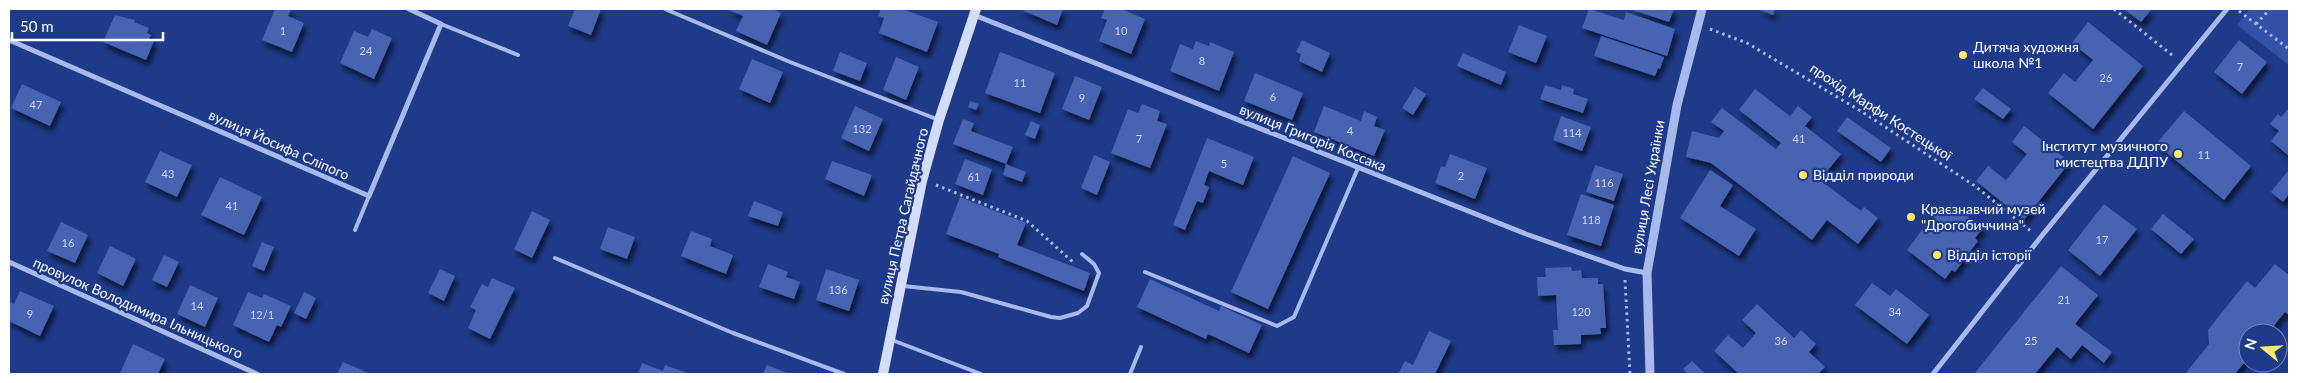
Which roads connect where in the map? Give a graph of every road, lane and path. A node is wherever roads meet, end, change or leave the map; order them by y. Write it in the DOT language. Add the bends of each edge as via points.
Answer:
graph roads {
  1 [pos="409,9"];
  2 [pos="666,9"];
  3 [pos="1702,9"];
  4 [pos="2114,9"];
  5 [pos="2227,9"];
  6 [pos="2236,9"];
  7 [pos="2270,9"];
  8 [pos="975,12"];
  9 [pos="441,24"];
  10 [pos="1697,24"];
  11 [pos="2256,24"];
  12 [pos="9,40"];
  13 [pos="2289,50"];
  14 [pos="2172,55"];
  15 [pos="518,56"];
  16 [pos="939,120"];
  17 [pos="1358,168"];
  18 [pos="938,176"];
  19 [pos="936,185"];
  20 [pos="934,194"];
  21 [pos="369,196"];
  22 [pos="355,230"];
  23 [pos="2040,238"];
  24 [pos="1082,254"];
  25 [pos="555,258"];
  26 [pos="9,262"];
  27 [pos="1625,270"];
  28 [pos="1145,272"];
  29 [pos="1099,273"];
  30 [pos="1647,273"];
  31 [pos="900,286"];
  32 [pos="890,339"];
  33 [pos="1141,347"];
  34 [pos="257,374"];
  35 [pos="844,374"];
  36 [pos="883,374"];
  37 [pos="981,374"];
  38 [pos="1130,374"];
  39 [pos="1630,374"];
  40 [pos="1650,374"];
  41 [pos="1933,374"];
  1 -- 9 [label="street"];
  2 -- 16 [label="lane"];
  3 -- 10 [label="street, вулиця Лесі Українки"];
  4 -- 14 [label="path"];
  5 -- 23 [label="street"];
  6 -- 11 [label="path"];
  7 -- 11 [label="path"];
  8 -- 16 [label="main road, вулиця Петра Сагайдачного"];
  8 -- 17 [label="street, вулиця Григорія Коссака"];
  9 -- 15 [label="lane"];
  9 -- 21 [label="street"];
  10 -- 23 [label="path, прохід Марфи Костецької" via="1747,43 1796,71 1975,186"];
  10 -- 30 [label="street, вулиця Лесі Українки" via="1677,105"];
  11 -- 13 [label="path"];
  12 -- 21 [label="street, вулиця Йосифа Сліпого"];
  16 -- 31 [label="main road, вулиця Петра Сагайдачного" via="922,181"];
  17 -- 27 [label="street, вулиця Григорія Коссака"];
  17 -- 28 [label="lane" via="1294,317 1277,326"];
  18 -- 19 [label="path"];
  19 -- 20 [label="path"];
  19 -- 29 [label="path" via="1027,220 1070,262"];
  21 -- 22 [label="lane"];
  23 -- 41 [label="street"];
  24 -- 29 [label="lane"];
  25 -- 35 [label="lane" via="733,333"];
  26 -- 34 [label="street, провулок Володимира Ільницького"];
  27 -- 30 [label="street, вулиця Григорія Коссака"];
  27 -- 39 [label="path"];
  29 -- 31 [label="lane" via="1087,306 1078,313 1060,318 975,295"];
  30 -- 40 [label="street, вулиця Лесі Українки"];
  31 -- 32 [label="main road, вулиця Петра Сагайдачного"];
  32 -- 36 [label="main road, вулиця Петра Сагайдачного"];
  32 -- 37 [label="lane"];
  33 -- 38 [label="lane"];
}
